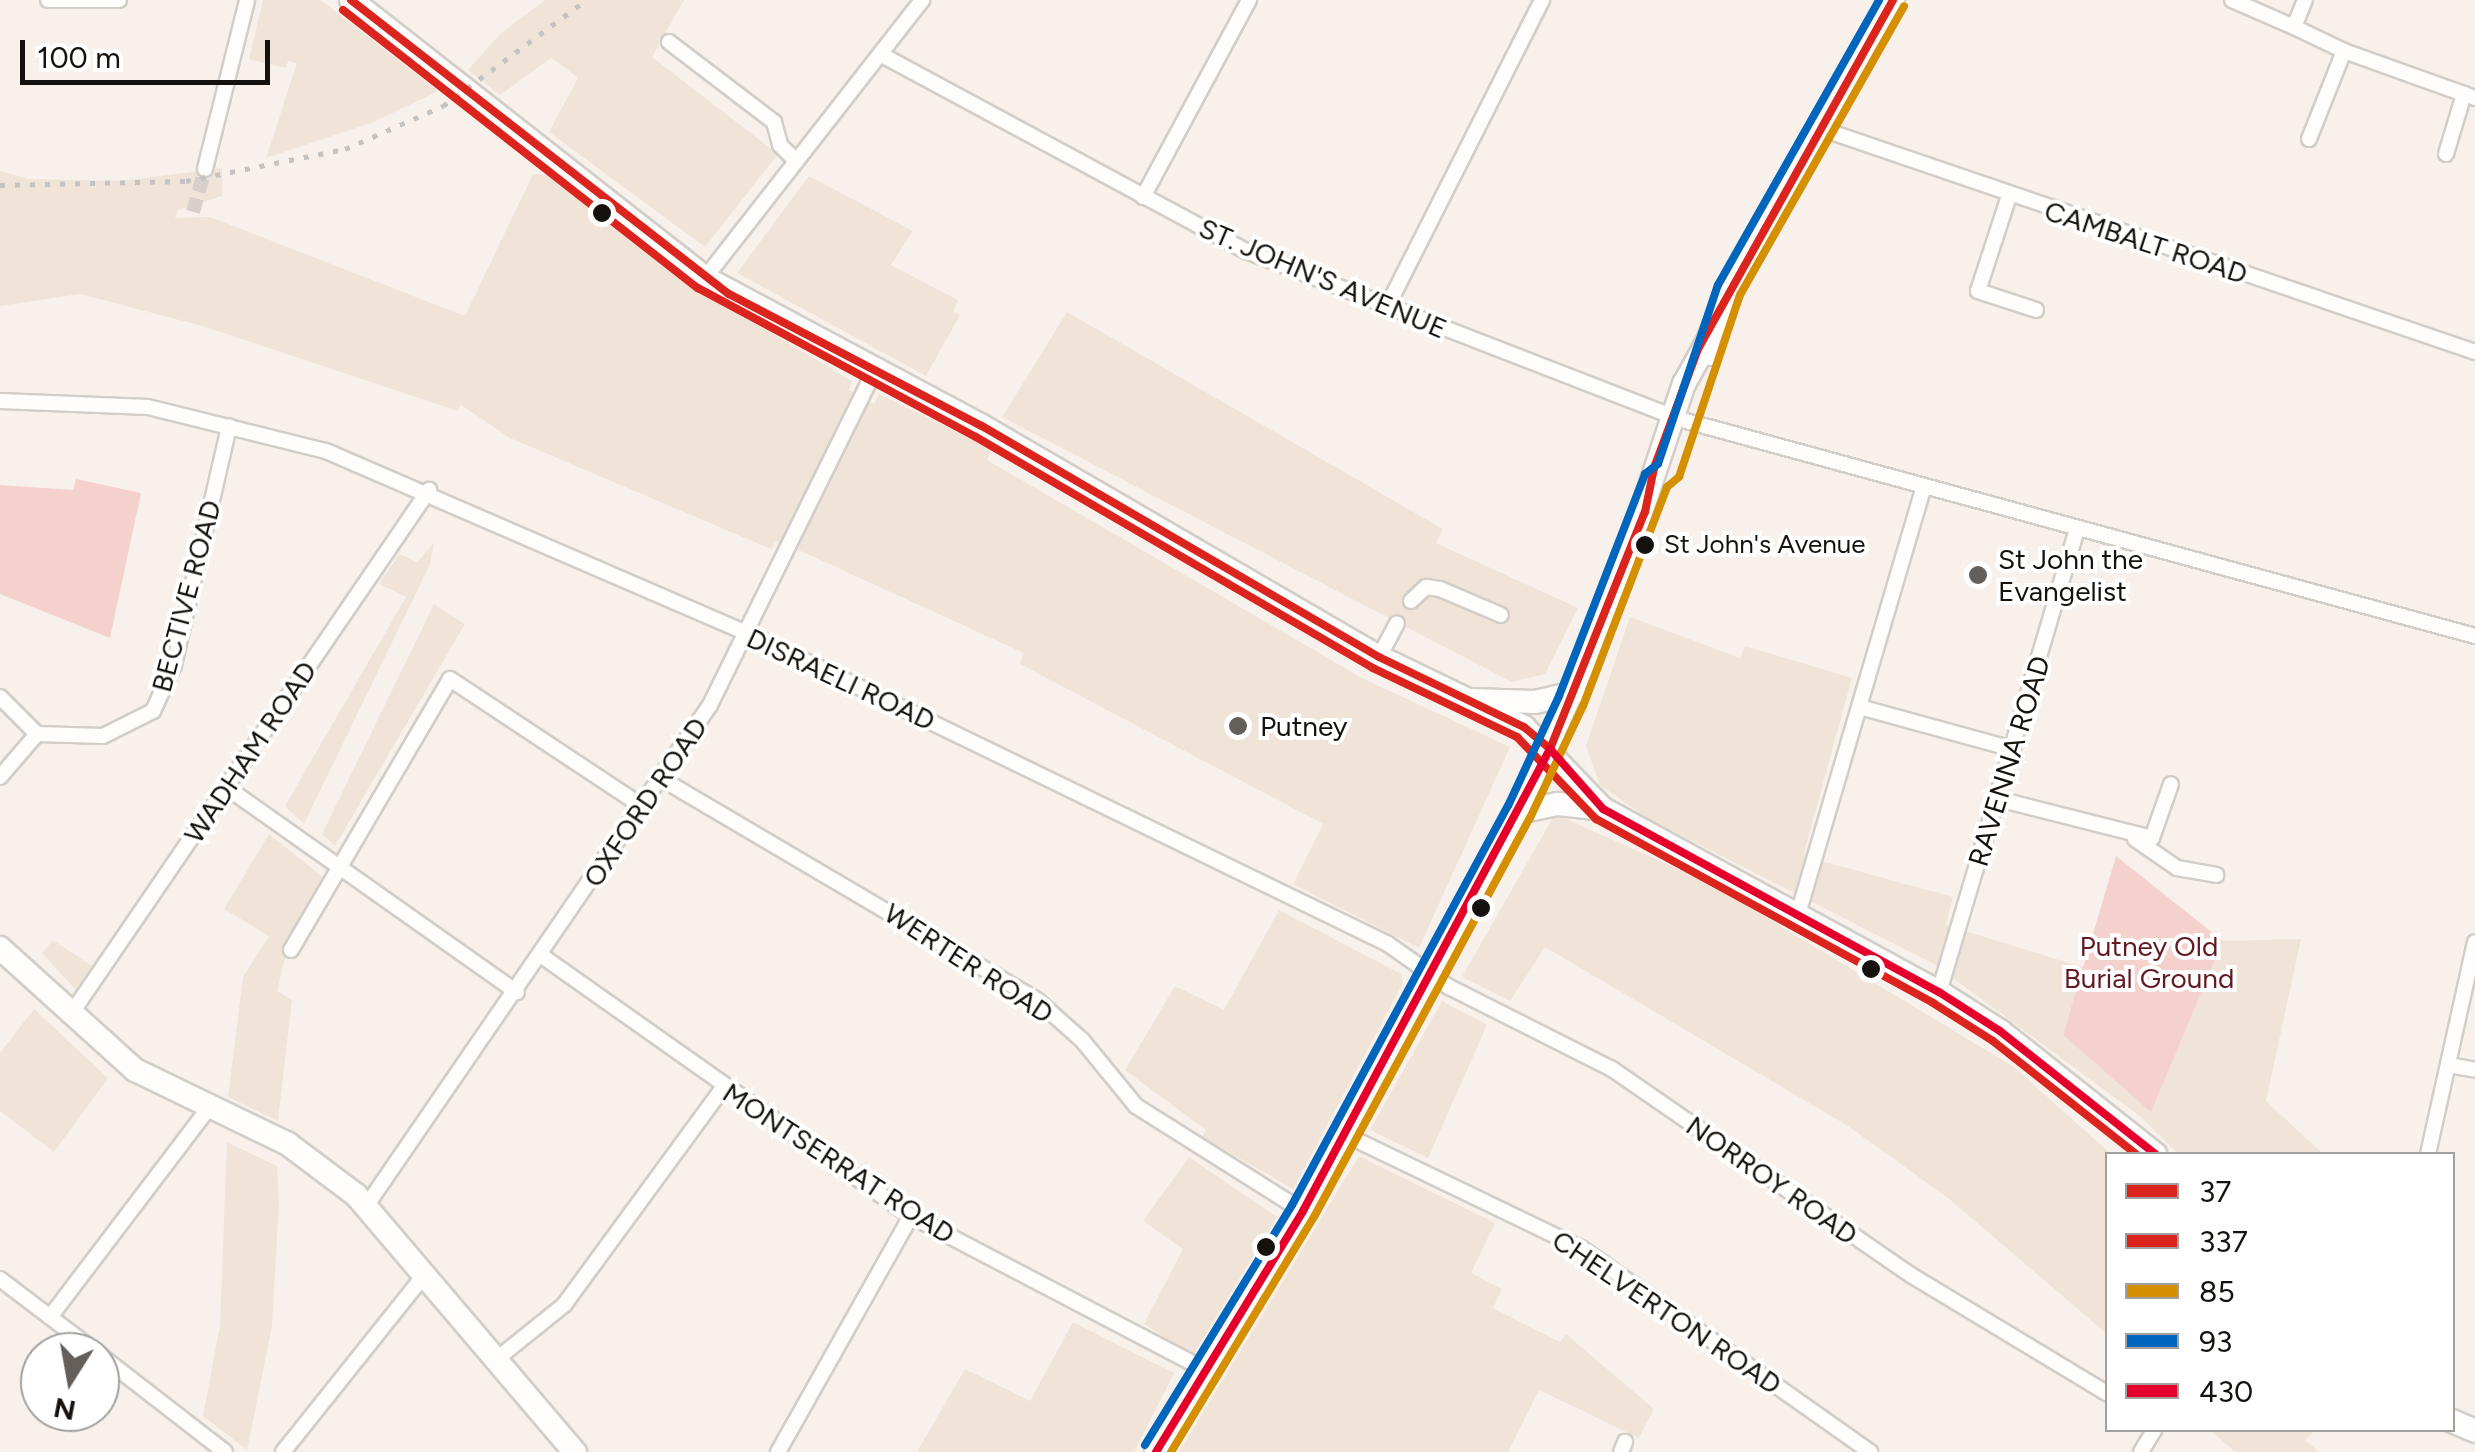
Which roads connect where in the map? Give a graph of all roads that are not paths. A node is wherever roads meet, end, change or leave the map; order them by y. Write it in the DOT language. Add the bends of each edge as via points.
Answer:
graph roads {
  1 [pos="48,0"];
  2 [pos="119,0"];
  3 [pos="247,0"];
  4 [pos="352,0"];
  5 [pos="922,0"];
  6 [pos="1249,0"];
  7 [pos="1542,0"];
  8 [pos="1893,0"];
  9 [pos="2232,0"];
  10 [pos="2305,0"];
  11 [pos="2294,28"];
  12 [pos="670,42"];
  13 [pos="2344,51"];
  14 [pos="880,54"];
  15 [pos="2469,96"];
  16 [pos="1819,128"];
  17 [pos="2309,139"];
  18 [pos="2446,154"];
  19 [pos="796,160"];
  20 [pos="205,168"];
  21 [pos="2009,196"];
  22 [pos="1143,197"];
  23 [pos="704,278"];
  24 [pos="1387,307"];
  25 [pos="2036,310"];
  26 [pos="2475,352"];
  27 [pos="875,370"];
  28 [pos="0,401"];
  29 [pos="1679,418"];
  30 [pos="229,426"];
  31 [pos="1924,486"];
  32 [pos="429,490"];
  33 [pos="2076,529"];
  34 [pos="1411,600"];
  35 [pos="1502,615"];
  36 [pos="1397,623"];
  37 [pos="744,634"];
  38 [pos="2475,636"];
  39 [pos="1379,657"];
  40 [pos="1574,693"];
  41 [pos="0,698"];
  42 [pos="1471,700"];
  43 [pos="1860,707"];
  44 [pos="37,734"];
  45 [pos="1550,749"];
  46 [pos="2013,749"];
  47 [pos="0,778"];
  48 [pos="660,778"];
  49 [pos="2171,784"];
  50 [pos="226,787"];
  51 [pos="1998,798"];
  52 [pos="642,806"];
  53 [pos="1603,809"];
  54 [pos="1519,812"];
  55 [pos="2135,838"];
  56 [pos="337,870"];
  57 [pos="2216,875"];
  58 [pos="1798,914"];
  59 [pos="2475,942"];
  60 [pos="0,948"];
  61 [pos="291,950"];
  62 [pos="542,956"];
  63 [pos="1432,976"];
  64 [pos="517,992"];
  65 [pos="1939,992"];
  66 [pos="71,1014"];
  67 [pos="2448,1065"];
  68 [pos="2475,1070"];
  69 [pos="723,1088"];
  70 [pos="210,1106"];
  71 [pos="1346,1135"];
  72 [pos="2152,1152"];
  73 [pos="2428,1152"];
  74 [pos="368,1205"];
  75 [pos="1303,1212"];
  76 [pos="911,1216"];
  77 [pos="426,1273"];
  78 [pos="0,1279"];
  79 [pos="50,1317"];
  80 [pos="69,1332"];
  81 [pos="498,1358"];
  82 [pos="1206,1370"];
  83 [pos="120,1371"];
  84 [pos="2105,1392"];
  85 [pos="226,1452"];
  86 [pos="283,1452"];
  87 [pos="575,1452"];
  88 [pos="778,1452"];
  89 [pos="1156,1452"];
  90 [pos="1870,1452"];
  1 -- 2 [label="street"];
  3 -- 20 [label="street"];
  4 -- 23 [label="main road"];
  5 -- 14 [label="street"];
  6 -- 22 [label="street"];
  7 -- 24 [label="street"];
  8 -- 16 [label="main road"];
  9 -- 11 [label="street"];
  10 -- 11 [label="street"];
  11 -- 13 [label="street"];
  12 -- 19 [label="street" via="774,122 780,145"];
  13 -- 15 [label="street"];
  13 -- 17 [label="street"];
  14 -- 19 [label="street"];
  14 -- 22 [label="street, ST. JOHN'S AVENUE"];
  15 -- 18 [label="street"];
  16 -- 21 [label="street, CAMBALT ROAD"];
  16 -- 29 [label="main road" via="1729,290"];
  19 -- 23 [label="street"];
  21 -- 25 [label="street" via="1978,291"];
  21 -- 26 [label="street, CAMBALT ROAD"];
  22 -- 24 [label="street, ST. JOHN'S AVENUE" via="1246,251"];
  23 -- 27 [label="main road"];
  24 -- 29 [label="street, ST. JOHN'S AVENUE"];
  27 -- 37 [label="street, OXFORD ROAD"];
  27 -- 39 [label="main road"];
  28 -- 30 [label="street, DISRAELI ROAD" via="120,403"];
  29 -- 31 [label="street"];
  29 -- 40 [label="main road" via="1668,472 1657,478"];
  30 -- 32 [label="street, DISRAELI ROAD" via="354,460"];
  30 -- 44 [label="street, BECTIVE ROAD" via="174,665 153,711 103,736"];
  31 -- 33 [label="street"];
  31 -- 43 [label="street"];
  32 -- 37 [label="street, DISRAELI ROAD"];
  32 -- 50 [label="street, WADHAM ROAD"];
  33 -- 38 [label="street"];
  33 -- 46 [label="street, RAVENNA ROAD"];
  34 -- 35 [label="street" via="1426,586 1440,588"];
  36 -- 39 [label="street"];
  37 -- 48 [label="street, OXFORD ROAD" via="710,705"];
  37 -- 63 [label="street, DISRAELI ROAD" via="1110,805 1388,944"];
  39 -- 42 [label="main road"];
  40 -- 42 [label="main road" via="1535,702"];
  40 -- 45 [label="main road"];
  41 -- 44 [label="street"];
  42 -- 45 [label="main road"];
  43 -- 46 [label="street"];
  43 -- 58 [label="street"];
  44 -- 47 [label="street"];
  45 -- 53 [label="main road"];
  45 -- 54 [label="main road"];
  46 -- 51 [label="street, RAVENNA ROAD"];
  48 -- 52 [label="street, OXFORD ROAD"];
  48 -- 75 [label="street, WERTER ROAD" via="1038,1001 1082,1040 1136,1106"];
  49 -- 55 [label="street" via="2158,834"];
  50 -- 56 [label="street"];
  50 -- 66 [label="street, WADHAM ROAD"];
  51 -- 55 [label="street"];
  51 -- 65 [label="street, RAVENNA ROAD"];
  52 -- 56 [label="street" via="450,679"];
  52 -- 62 [label="street, OXFORD ROAD"];
  53 -- 54 [label="main road" via="1558,804"];
  53 -- 58 [label="main road"];
  54 -- 63 [label="main road"];
  55 -- 57 [label="street" via="2176,868"];
  56 -- 61 [label="street"];
  56 -- 64 [label="street"];
  58 -- 65 [label="main road"];
  59 -- 67 [label="street"];
  60 -- 66 [label="main road"];
  62 -- 64 [label="street, OXFORD ROAD"];
  62 -- 69 [label="street, MONTSERRAT ROAD"];
  63 -- 71 [label="main road"];
  63 -- 84 [label="street, NORROY ROAD" via="1612,1069 1911,1275"];
  64 -- 74 [label="street, OXFORD ROAD"];
  65 -- 72 [label="main road" via="2000,1030"];
  66 -- 70 [label="main road" via="135,1070"];
  67 -- 68 [label="street"];
  67 -- 73 [label="street"];
  69 -- 76 [label="street, MONTSERRAT ROAD"];
  69 -- 81 [label="street" via="564,1306"];
  70 -- 74 [label="main road" via="288,1144"];
  70 -- 79 [label="street"];
  71 -- 75 [label="main road"];
  71 -- 90 [label="street, CHELVERTON ROAD" via="1581,1248"];
  74 -- 77 [label="main road"];
  75 -- 82 [label="main road"];
  76 -- 82 [label="street, MONTSERRAT ROAD"];
  76 -- 88 [label="street"];
  77 -- 81 [label="main road"];
  77 -- 86 [label="street"];
  78 -- 79 [label="street"];
  79 -- 80 [label="street"];
  81 -- 87 [label="main road"];
  82 -- 89 [label="main road"];
  83 -- 85 [label="street"];
}
